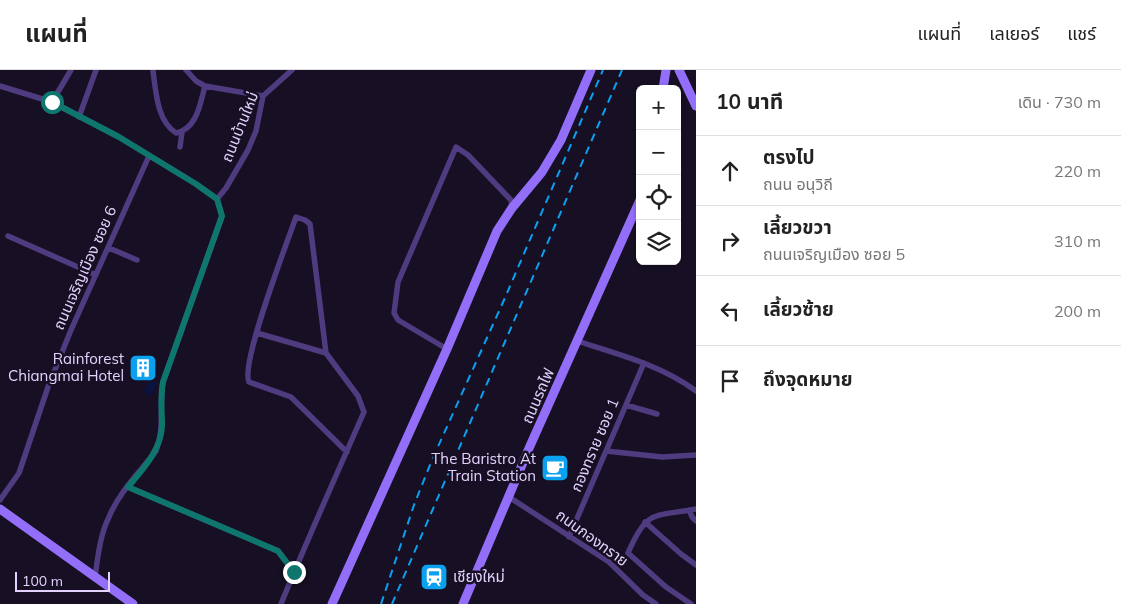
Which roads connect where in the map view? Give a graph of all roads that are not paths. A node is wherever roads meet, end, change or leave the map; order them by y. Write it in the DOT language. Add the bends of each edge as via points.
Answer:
graph roads {
  1 [pos="70,70"];
  2 [pos="96,70"];
  3 [pos="186,70"];
  4 [pos="292,70"];
  5 [pos="591,70"];
  6 [pos="666,70"];
  7 [pos="679,70"];
  8 [pos="153,71"];
  9 [pos="664,85"];
  10 [pos="0,86"];
  11 [pos="205,86"];
  12 [pos="263,96"];
  13 [pos="52,102"];
  14 [pos="696,106"];
  15 [pos="79,117"];
  16 [pos="182,132"];
  17 [pos="180,147"];
  18 [pos="149,156"];
  19 [pos="217,199"];
  20 [pos="512,208"];
  21 [pos="636,209"];
  22 [pos="8,236"];
  23 [pos="109,248"];
  24 [pos="137,260"];
  25 [pos="96,275"];
  26 [pos="257,333"];
  27 [pos="578,341"];
  28 [pos="448,349"];
  29 [pos="326,353"];
  30 [pos="644,363"];
  31 [pos="696,391"];
  32 [pos="626,405"];
  33 [pos="658,414"];
  34 [pos="606,451"];
  35 [pos="347,452"];
  36 [pos="696,456"];
  37 [pos="128,487"];
  38 [pos="509,497"];
  39 [pos="0,500"];
  40 [pos="0,509"];
  41 [pos="696,509"];
  42 [pos="689,510"];
  43 [pos="696,521"];
  44 [pos="645,522"];
  45 [pos="570,537"];
  46 [pos="696,565"];
  47 [pos="294,572"];
  48 [pos="95,576"];
  49 [pos="133,604"];
  50 [pos="281,604"];
  51 [pos="332,604"];
  52 [pos="463,604"];
  53 [pos="656,604"];
  54 [pos="691,604"];
  1 -- 13 [label="street"];
  2 -- 15 [label="street"];
  3 -- 11 [label="street" via="196,82"];
  4 -- 12 [label="street, ถนนบ้านใหม่"];
  5 -- 20 [label="main road" via="556,148 542,172"];
  6 -- 9 [label="main road"];
  7 -- 14 [label="main road"];
  8 -- 16 [label="street" via="157,101 169,128 176,133"];
  10 -- 13 [label="street"];
  11 -- 12 [label="street"];
  11 -- 16 [label="street" via="194,121"];
  12 -- 19 [label="street, ถนนบ้านใหม่" via="248,150"];
  13 -- 15 [label="street"];
  15 -- 18 [label="street"];
  16 -- 17 [label="street"];
  18 -- 19 [label="street"];
  18 -- 23 [label="street, ถนนเจริญเมือง ซอย 6"];
  19 -- 37 [label="street" via="222,216 163,382 160,442"];
  20 -- 28 [label="main road" via="494,237"];
  20 -- 28 [label="street" via="511,200 468,154 456,147 398,282 394,313 398,320"];
  21 -- 27 [label="main road, ถนนรถไฟ"];
  22 -- 25 [label="street"];
  23 -- 24 [label="street"];
  23 -- 25 [label="street, ถนนเจริญเมือง ซอย 6"];
  25 -- 39 [label="street, ถนนเจริญเมือง ซอย 6" via="48,387 19,473"];
  26 -- 29 [label="street"];
  26 -- 29 [label="street" via="296,217 310,224"];
  26 -- 35 [label="street" via="246,377 249,382 291,397"];
  27 -- 30 [label="street"];
  27 -- 38 [label="main road, ถนนรถไฟ"];
  28 -- 51 [label="main road"];
  29 -- 35 [label="street" via="358,396 364,412"];
  30 -- 31 [label="street"];
  30 -- 32 [label="street, กองทราย ซอย 1"];
  32 -- 33 [label="street"];
  32 -- 34 [label="street, กองทราย ซอย 1"];
  34 -- 36 [label="street" via="662,457"];
  34 -- 45 [label="street, กองทราย ซอย 1"];
  35 -- 47 [label="street"];
  37 -- 47 [label="street" via="278,551"];
  37 -- 48 [label="street" via="105,526"];
  38 -- 45 [label="street, ถนนกองทราย"];
  38 -- 52 [label="main road, ถนนรถไฟ"];
  40 -- 48 [label="main road"];
  41 -- 42 [label="street"];
  42 -- 43 [label="street"];
  42 -- 44 [label="street" via="658,514"];
  44 -- 46 [label="street"];
  44 -- 54 [label="street" via="628,553"];
  45 -- 53 [label="street, ถนนกองทราย" via="609,562"];
  47 -- 50 [label="street"];
  48 -- 49 [label="main road"];
}
